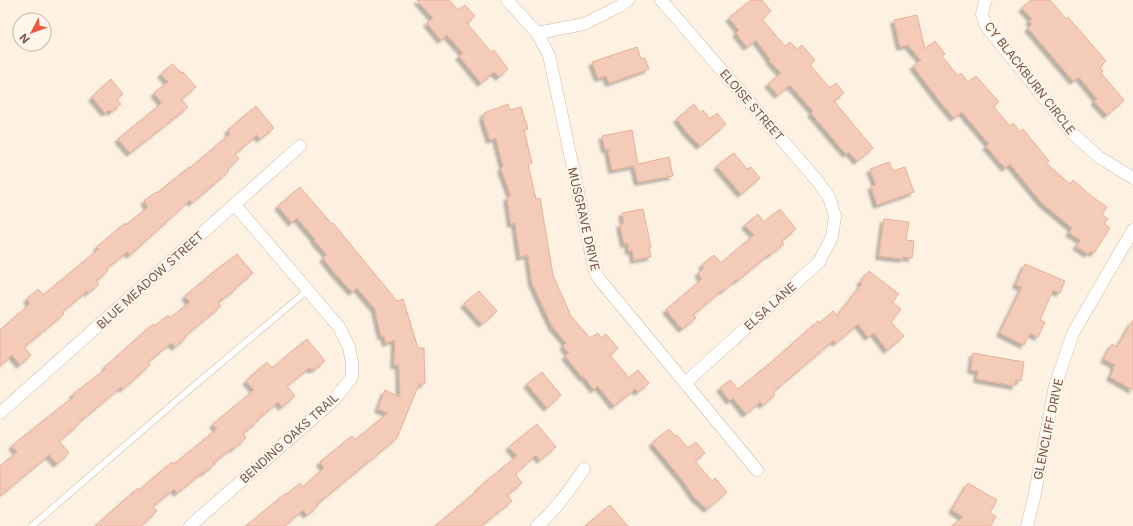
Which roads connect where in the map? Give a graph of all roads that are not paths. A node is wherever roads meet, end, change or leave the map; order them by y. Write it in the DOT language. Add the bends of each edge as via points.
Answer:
graph roads {
  1 [pos="507,0"];
  2 [pos="628,0"];
  3 [pos="661,0"];
  4 [pos="986,0"];
  5 [pos="537,33"];
  6 [pos="300,146"];
  7 [pos="1133,178"];
  8 [pos="235,205"];
  9 [pos="835,216"];
  10 [pos="1133,230"];
  11 [pos="308,290"];
  12 [pos="685,383"];
  13 [pos="0,413"];
  14 [pos="584,469"];
  15 [pos="757,470"];
  16 [pos="32,526"];
  17 [pos="190,526"];
  18 [pos="537,526"];
  19 [pos="1027,526"];
  1 -- 5 [label="street, MUSGRAVE DRIVE"];
  2 -- 5 [label="street" via="584,24"];
  3 -- 9 [label="street, ELOISE STREET" via="815,178 829,197"];
  4 -- 7 [label="street, CY BLACKBURN CIRCLE" via="982,14 986,26 1073,134 1099,156"];
  5 -- 12 [label="street, MUSGRAVE DRIVE" via="549,55 595,272"];
  6 -- 8 [label="street, BLUE MEADOW STREET"];
  8 -- 11 [label="street, BENDING OAKS TRAIL"];
  8 -- 13 [label="street, BLUE MEADOW STREET"];
  9 -- 12 [label="street, ELSA LANE" via="832,237 819,262"];
  10 -- 19 [label="street, GLENCLIFF DRIVE" via="1071,340 1055,386"];
  11 -- 16 [label="lane"];
  11 -- 17 [label="street, BENDING OAKS TRAIL" via="339,327 349,347 352,377 334,400"];
  12 -- 15 [label="street, MUSGRAVE DRIVE"];
  14 -- 18 [label="street" via="558,505"];
}
